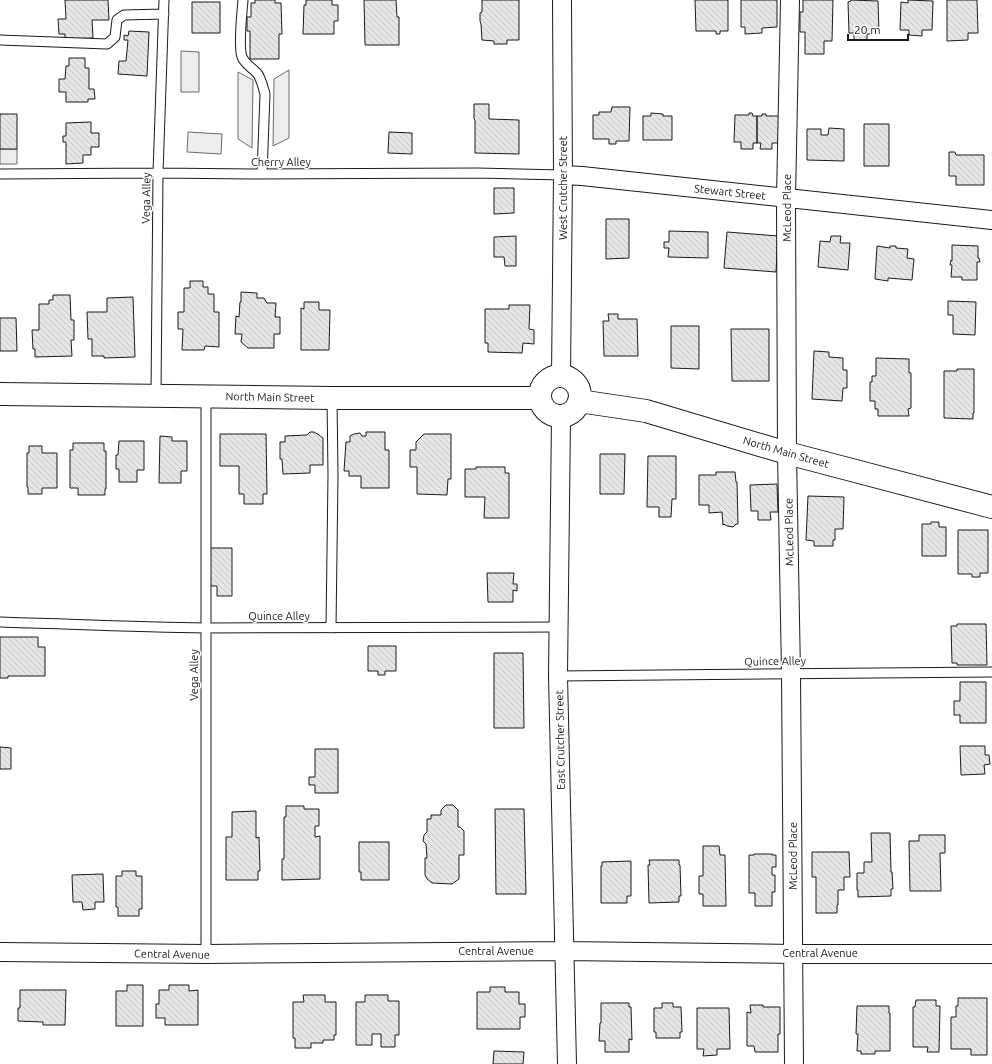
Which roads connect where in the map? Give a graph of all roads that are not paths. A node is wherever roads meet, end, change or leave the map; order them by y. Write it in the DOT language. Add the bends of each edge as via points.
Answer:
graph roads {
  1 [pos="164,0"];
  2 [pos="243,0"];
  3 [pos="562,0"];
  4 [pos="790,0"];
  5 [pos="164,14"];
  6 [pos="0,40"];
  7 [pos="158,173"];
  8 [pos="0,174"];
  9 [pos="262,174"];
  10 [pos="563,175"];
  11 [pos="786,198"];
  12 [pos="992,220"];
  13 [pos="561,377"];
  14 [pos="0,394"];
  15 [pos="156,396"];
  16 [pos="206,396"];
  17 [pos="332,398"];
  18 [pos="540,398"];
  19 [pos="579,401"];
  20 [pos="561,417"];
  21 [pos="787,453"];
  22 [pos="992,507"];
  23 [pos="0,622"];
  24 [pos="558,627"];
  25 [pos="206,628"];
  26 [pos="331,628"];
  27 [pos="992,672"];
  28 [pos="791,673"];
  29 [pos="558,676"];
  30 [pos="564,951"];
  31 [pos="0,952"];
  32 [pos="206,954"];
  33 [pos="794,954"];
  34 [pos="992,954"];
  35 [pos="567,1064"];
  36 [pos="794,1064"];
  1 -- 5 [label="lane, Vega Alley"];
  2 -- 9 [label="lane" via="240,41 242,57 258,74 265,94"];
  3 -- 10 [label="street, West Crutcher Street"];
  4 -- 11 [label="street, McLeod Place"];
  5 -- 6 [label="lane" via="124,15 117,20 115,37 107,44"];
  5 -- 7 [label="lane, Vega Alley"];
  7 -- 8 [label="lane, Cherry Alley"];
  7 -- 9 [label="lane, Cherry Alley"];
  7 -- 15 [label="lane, Vega Alley"];
  9 -- 10 [label="lane, Cherry Alley"];
  10 -- 11 [label="street, Stewart Street"];
  10 -- 13 [label="street, West Crutcher Street"];
  11 -- 12 [label="street, Stewart Street"];
  11 -- 21 [label="street, McLeod Place"];
  13 -- 18 [label="street" via="546,382"];
  13 -- 19 [label="street" via="568,378 578,387"];
  14 -- 15 [label="street, North Main Street"];
  15 -- 16 [label="street, North Main Street"];
  16 -- 17 [label="street, North Main Street"];
  16 -- 25 [label="lane, Vega Alley"];
  17 -- 18 [label="street, North Main Street"];
  17 -- 26 [label="lane"];
  18 -- 20 [label="street" via="544,409"];
  19 -- 20 [label="street" via="573,412"];
  19 -- 21 [label="street, North Main Street" via="646,411"];
  20 -- 24 [label="street, East Crutcher Street"];
  21 -- 22 [label="street, North Main Street"];
  21 -- 28 [label="street, McLeod Place"];
  23 -- 25 [label="lane, Quince Alley"];
  24 -- 26 [label="lane, Quince Alley"];
  24 -- 29 [label="street, East Crutcher Street"];
  25 -- 26 [label="lane, Quince Alley"];
  25 -- 32 [label="lane, Vega Alley"];
  27 -- 28 [label="lane, Quince Alley"];
  28 -- 29 [label="lane, Quince Alley"];
  28 -- 33 [label="street, McLeod Place"];
  29 -- 30 [label="street, East Crutcher Street"];
  30 -- 32 [label="street, Central Avenue"];
  30 -- 33 [label="street, Central Avenue"];
  30 -- 35 [label="street, East Crutcher Street"];
  31 -- 32 [label="street, Central Avenue"];
  33 -- 34 [label="street, Central Avenue"];
  33 -- 36 [label="street, McLeod Place"];
}
